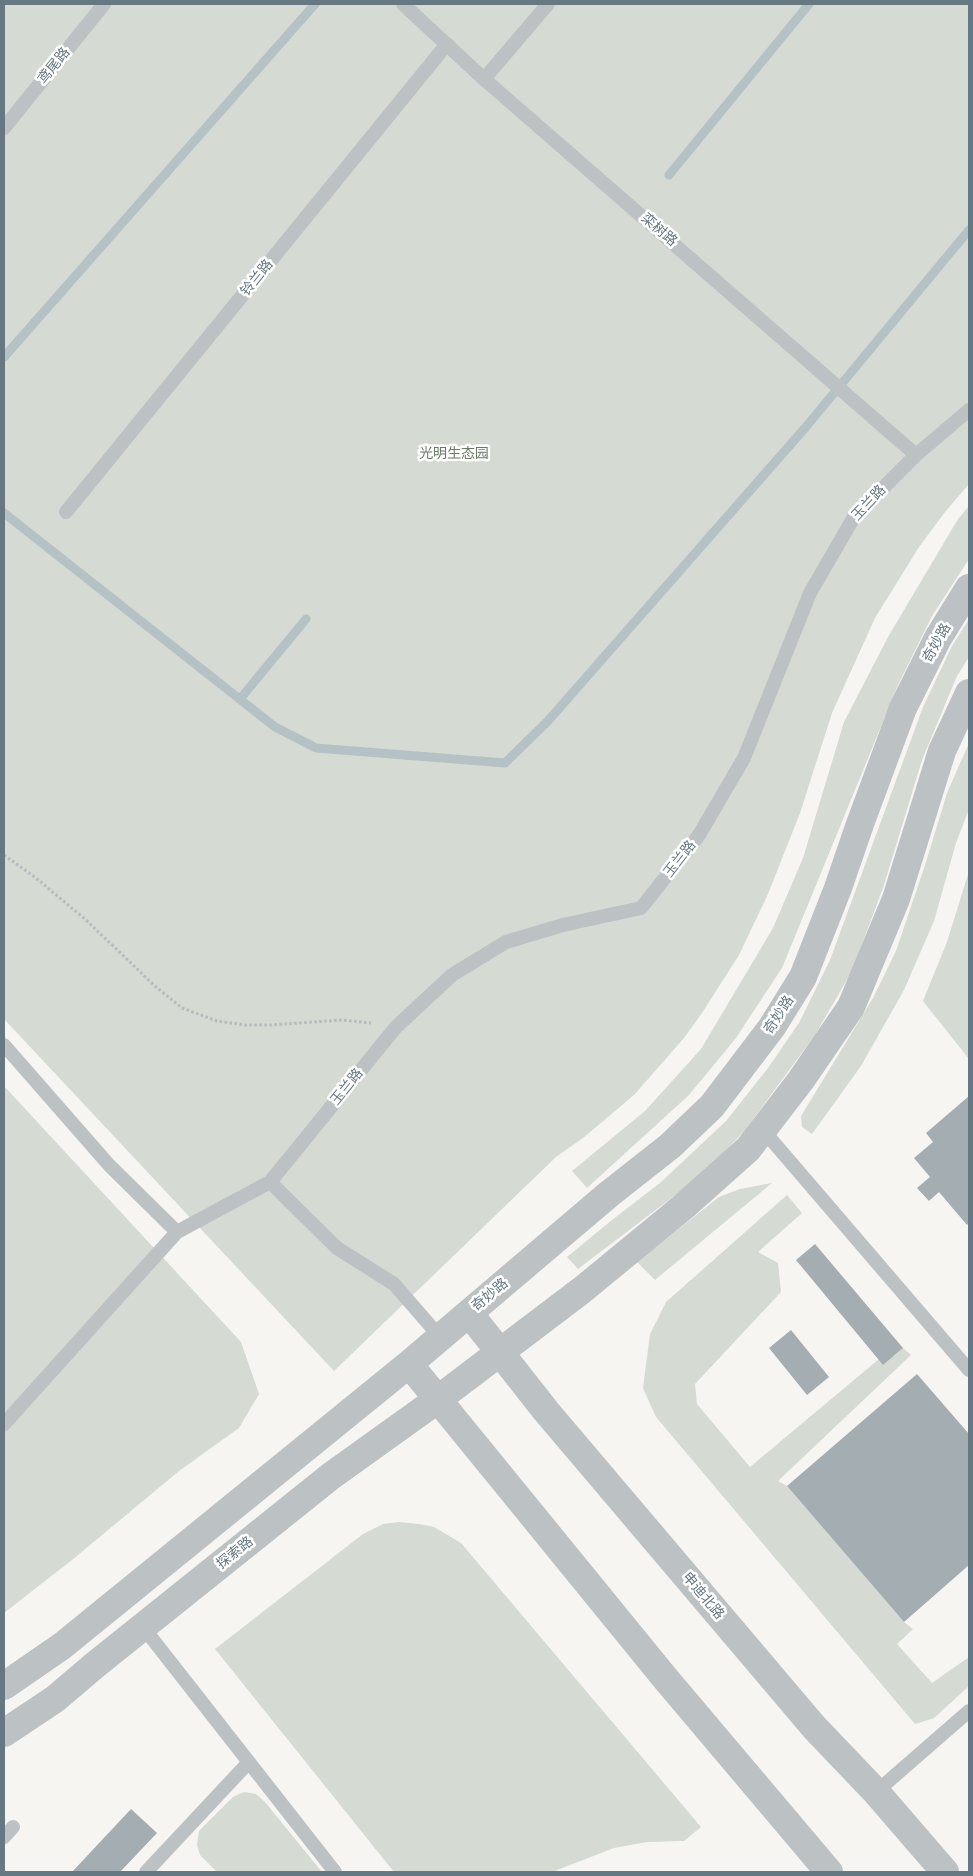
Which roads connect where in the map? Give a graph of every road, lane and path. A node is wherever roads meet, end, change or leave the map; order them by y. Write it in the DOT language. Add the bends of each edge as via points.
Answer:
graph roads {
  1 [pos="104,4"];
  2 [pos="403,4"];
  3 [pos="548,4"];
  4 [pos="448,44"];
  5 [pos="484,78"];
  6 [pos="4,128"];
  7 [pos="969,410"];
  8 [pos="916,455"];
  9 [pos="66,512"];
  10 [pos="969,588"];
  11 [pos="969,693"];
  12 [pos="4,855"];
  13 [pos="396,1027"];
  14 [pos="4,1045"];
  15 [pos="763,1130"];
  16 [pos="270,1182"];
  17 [pos="177,1232"];
  18 [pos="469,1313"];
  19 [pos="440,1337"];
  20 [pos="500,1354"];
  21 [pos="409,1364"];
  22 [pos="969,1370"];
  23 [pos="437,1400"];
  24 [pos="4,1424"];
  25 [pos="143,1627"];
  26 [pos="4,1686"];
  27 [pos="969,1711"];
  28 [pos="4,1733"];
  29 [pos="249,1762"];
  30 [pos="876,1792"];
  31 [pos="146,1872"];
  32 [pos="335,1872"];
  33 [pos="829,1872"];
  34 [pos="945,1872"];
  1 -- 6 [label="lane, 鸢尾路"];
  2 -- 4 [label="lane, 栾树路"];
  3 -- 5 [label="lane"];
  4 -- 5 [label="lane, 栾树路"];
  4 -- 9 [label="lane, 铃兰路"];
  5 -- 8 [label="lane, 栾树路"];
  7 -- 8 [label="lane, 玉兰路"];
  8 -- 13 [label="lane, 玉兰路" via="854,517 810,593 744,758 699,835 641,908 563,925 506,942 452,975"];
  10 -- 18 [label="street, 奇妙路" via="938,638 903,708 816,948 803,977 772,1027 712,1106 670,1146"];
  11 -- 15 [label="street" via="942,751 896,899 851,1007"];
  12 -- 13 [label="path" via="86,920 182,1008 216,1021 245,1025 342,1020"];
  13 -- 16 [label="lane, 玉兰路"];
  14 -- 17 [label="lane" via="109,1165"];
  15 -- 20 [label="street" via="748,1150 683,1207"];
  15 -- 22 [label="lane"];
  16 -- 17 [label="lane"];
  16 -- 19 [label="lane" via="336,1248 394,1284"];
  17 -- 24 [label="lane"];
  18 -- 19 [label="street, 奇妙路"];
  18 -- 20 [label="street, 申迪北路"];
  19 -- 21 [label="street"];
  20 -- 23 [label="street, 探索路"];
  20 -- 30 [label="street, 申迪北路" via="814,1727"];
  21 -- 23 [label="street"];
  21 -- 26 [label="street" via="62,1646"];
  23 -- 25 [label="street, 探索路" via="330,1476"];
  23 -- 33 [label="street"];
  25 -- 28 [label="street, 探索路" via="55,1699"];
  25 -- 29 [label="lane"];
  27 -- 30 [label="lane"];
  29 -- 31 [label="lane"];
  29 -- 32 [label="lane"];
  30 -- 34 [label="street, 申迪北路"];
}
